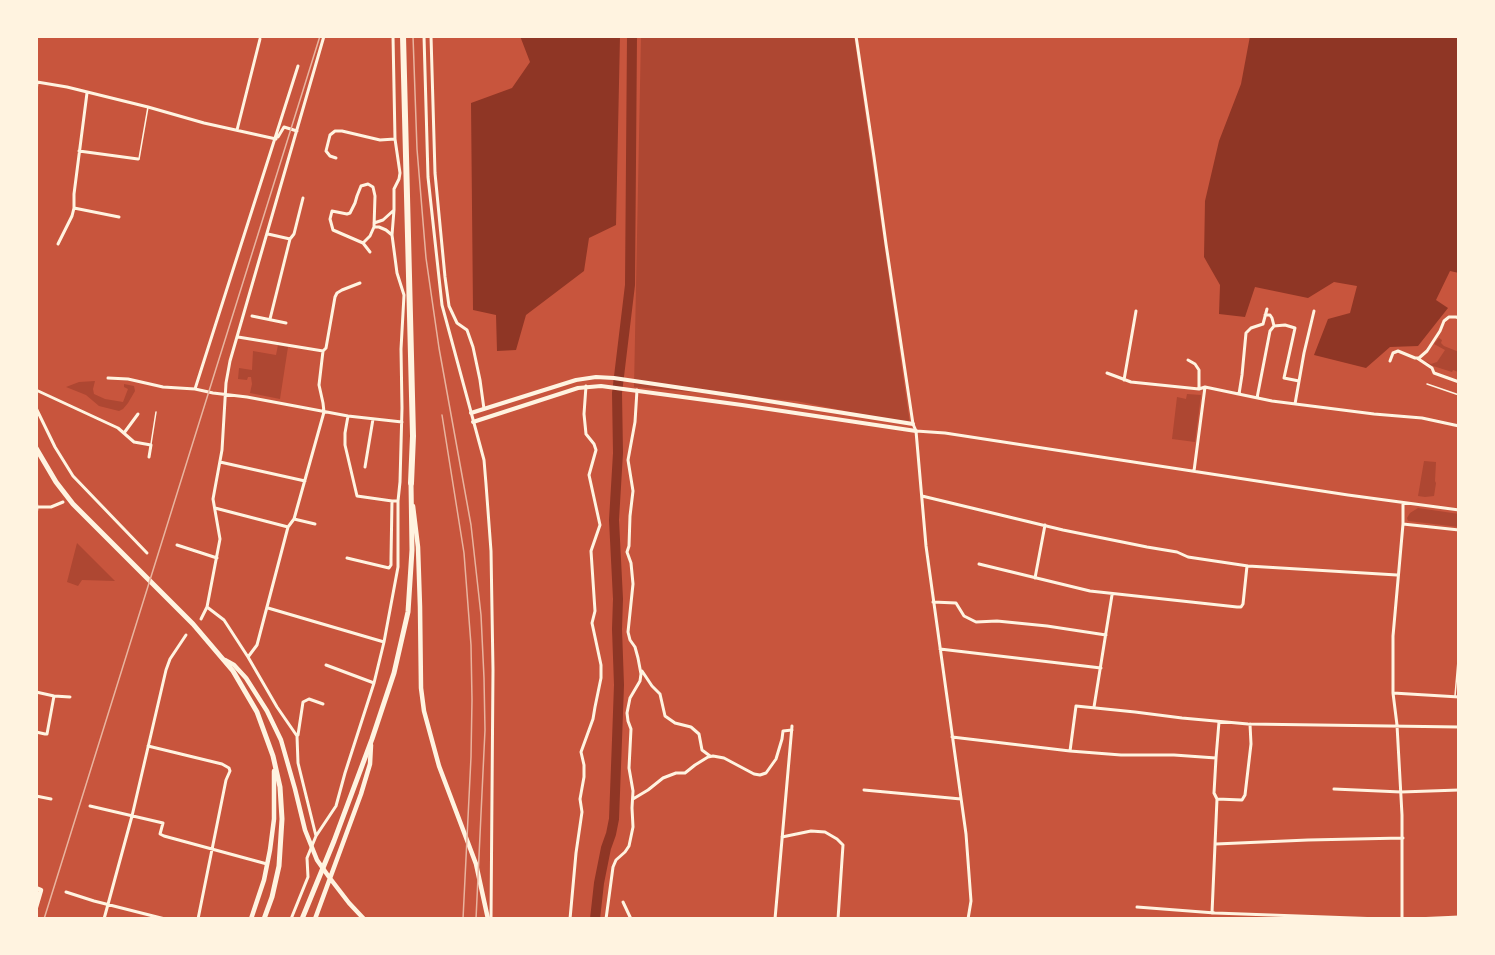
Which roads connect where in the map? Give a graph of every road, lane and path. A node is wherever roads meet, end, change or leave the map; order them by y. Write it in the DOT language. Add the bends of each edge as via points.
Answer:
graph roads {
  1 [pos="324,36"];
  2 [pos="393,36"];
  3 [pos="403,36"];
  4 [pos="424,36"];
  5 [pos="431,36"];
  6 [pos="856,36"];
  7 [pos="260,39"];
  8 [pos="298,66"];
  9 [pos="36,92"];
  10 [pos="87,93"];
  11 [pos="148,107"];
  12 [pos="237,130"];
  13 [pos="297,131"];
  14 [pos="276,139"];
  15 [pos="395,139"];
  16 [pos="79,151"];
  17 [pos="336,158"];
  18 [pos="138,159"];
  19 [pos="303,198"];
  20 [pos="74,208"];
  21 [pos="394,210"];
  22 [pos="120,217"];
  23 [pos="374,225"];
  24 [pos="268,234"];
  25 [pos="392,235"];
  26 [pos="290,239"];
  27 [pos="363,243"];
  28 [pos="58,244"];
  29 [pos="370,252"];
  30 [pos="360,283"];
  31 [pos="1266,309"];
  32 [pos="1136,311"];
  33 [pos="1314,311"];
  34 [pos="1265,315"];
  35 [pos="252,316"];
  36 [pos="1458,316"];
  37 [pos="270,319"];
  38 [pos="286,323"];
  39 [pos="1274,326"];
  40 [pos="238,337"];
  41 [pos="323,351"];
  42 [pos="1417,358"];
  43 [pos="1188,360"];
  44 [pos="1390,361"];
  45 [pos="1107,373"];
  46 [pos="108,378"];
  47 [pos="1124,380"];
  48 [pos="1299,381"];
  49 [pos="1459,382"];
  50 [pos="1427,384"];
  51 [pos="586,386"];
  52 [pos="1205,387"];
  53 [pos="195,389"];
  54 [pos="1199,389"];
  55 [pos="36,390"];
  56 [pos="637,390"];
  57 [pos="1239,394"];
  58 [pos="226,395"];
  59 [pos="1459,395"];
  60 [pos="743,397"];
  61 [pos="1257,398"];
  62 [pos="1295,404"];
  63 [pos="742,405"];
  64 [pos="36,408"];
  65 [pos="484,409"];
  66 [pos="156,412"];
  67 [pos="324,412"];
  68 [pos="471,413"];
  69 [pos="138,414"];
  70 [pos="348,416"];
  71 [pos="373,419"];
  72 [pos="402,422"];
  73 [pos="473,422"];
  74 [pos="913,424"];
  75 [pos="1459,426"];
  76 [pos="916,431"];
  77 [pos="124,433"];
  78 [pos="151,445"];
  79 [pos="36,448"];
  80 [pos="149,457"];
  81 [pos="220,462"];
  82 [pos="365,467"];
  83 [pos="1194,471"];
  84 [pos="305,481"];
  85 [pos="411,483"];
  86 [pos="81,486"];
  87 [pos="77,490"];
  88 [pos="922,496"];
  89 [pos="36,501"];
  90 [pos="392,501"];
  91 [pos="398,501"];
  92 [pos="63,502"];
  93 [pos="1403,503"];
  94 [pos="37,507"];
  95 [pos="214,508"];
  96 [pos="1459,510"];
  97 [pos="37,514"];
  98 [pos="294,519"];
  99 [pos="315,524"];
  100 [pos="1402,524"];
  101 [pos="1045,525"];
  102 [pos="288,527"];
  103 [pos="1459,530"];
  104 [pos="177,545"];
  105 [pos="147,553"];
  106 [pos="217,558"];
  107 [pos="347,558"];
  108 [pos="979,564"];
  109 [pos="1247,566"];
  110 [pos="1397,575"];
  111 [pos="1035,578"];
  112 [pos="1112,595"];
  113 [pos="933,602"];
  114 [pos="207,607"];
  115 [pos="268,608"];
  116 [pos="201,619"];
  117 [pos="186,635"];
  118 [pos="1106,635"];
  119 [pos="384,642"];
  120 [pos="940,649"];
  121 [pos="1459,649"];
  122 [pos="248,657"];
  123 [pos="223,659"];
  124 [pos="326,665"];
  125 [pos="1101,668"];
  126 [pos="641,669"];
  127 [pos="374,683"];
  128 [pos="36,692"];
  129 [pos="1393,693"];
  130 [pos="54,696"];
  131 [pos="70,697"];
  132 [pos="1457,697"];
  133 [pos="324,704"];
  134 [pos="1094,707"];
  135 [pos="1219,722"];
  136 [pos="1250,724"];
  137 [pos="1397,725"];
  138 [pos="1459,728"];
  139 [pos="36,732"];
  140 [pos="297,736"];
  141 [pos="952,736"];
  142 [pos="372,739"];
  143 [pos="147,746"];
  144 [pos="1070,751"];
  145 [pos="273,756"];
  146 [pos="710,756"];
  147 [pos="1216,758"];
  148 [pos="1334,789"];
  149 [pos="864,790"];
  150 [pos="1459,790"];
  151 [pos="1401,792"];
  152 [pos="36,796"];
  153 [pos="51,799"];
  154 [pos="633,799"];
  155 [pos="961,799"];
  156 [pos="1217,799"];
  157 [pos="90,806"];
  158 [pos="132,816"];
  159 [pos="316,836"];
  160 [pos="782,837"];
  161 [pos="1403,838"];
  162 [pos="1216,844"];
  163 [pos="212,850"];
  164 [pos="267,864"];
  165 [pos="39,889"];
  166 [pos="66,892"];
  167 [pos="623,902"];
  168 [pos="108,904"];
  169 [pos="36,907"];
  170 [pos="1137,907"];
  171 [pos="1214,913"];
  172 [pos="1459,917"];
  173 [pos="104,919"];
  174 [pos="165,919"];
  175 [pos="198,919"];
  176 [pos="251,919"];
  177 [pos="264,919"];
  178 [pos="291,919"];
  179 [pos="302,919"];
  180 [pos="315,919"];
  181 [pos="364,919"];
  182 [pos="490,919"];
  183 [pos="570,919"];
  184 [pos="606,919"];
  185 [pos="631,919"];
  186 [pos="775,919"];
  187 [pos="838,919"];
  188 [pos="968,919"];
  189 [pos="1215,919"];
  190 [pos="1381,919"];
  191 [pos="1402,919"];
  192 [pos="1415,919"];
  1 -- 13 [label="street"];
  2 -- 15 [label="street"];
  3 -- 85 [label="highway"];
  4 -- 68 [label="street" via="428,177 436,264 442,305"];
  5 -- 65 [label="street" via="435,173 449,306 457,323 467,330 473,347"];
  6 -- 74 [label="street"];
  7 -- 12 [label="street"];
  8 -- 14 [label="street"];
  9 -- 10 [label="street" via="37,82"];
  10 -- 11 [label="street"];
  10 -- 16 [label="street"];
  11 -- 12 [label="street"];
  11 -- 18 [label="lane"];
  12 -- 14 [label="street"];
  13 -- 14 [label="street" via="284,127"];
  13 -- 24 [label="street"];
  14 -- 53 [label="street"];
  15 -- 17 [label="street" via="335,131 326,151"];
  15 -- 21 [label="street" via="400,173 394,189"];
  16 -- 18 [label="street"];
  16 -- 20 [label="street"];
  19 -- 26 [label="street"];
  20 -- 22 [label="street"];
  20 -- 28 [label="street"];
  21 -- 23 [label="street"];
  21 -- 25 [label="street"];
  23 -- 25 [label="street"];
  23 -- 27 [label="street"];
  23 -- 27 [label="street" via="375,196 368,184 361,186 350,213 332,211 333,230"];
  24 -- 26 [label="street"];
  24 -- 40 [label="street"];
  25 -- 72 [label="street" via="404,295"];
  26 -- 37 [label="street"];
  27 -- 29 [label="street"];
  30 -- 41 [label="street" via="337,293"];
  31 -- 34 [label="street"];
  32 -- 47 [label="street"];
  33 -- 48 [label="street"];
  34 -- 39 [label="street" via="1272,318"];
  34 -- 57 [label="street" via="1263,324 1246,333"];
  35 -- 37 [label="street"];
  36 -- 42 [label="street" via="1444,321 1427,351"];
  37 -- 38 [label="street"];
  39 -- 48 [label="street" via="1296,326 1284,378"];
  39 -- 61 [label="street"];
  40 -- 41 [label="street"];
  40 -- 58 [label="street"];
  41 -- 67 [label="street" via="319,389"];
  42 -- 44 [label="street" via="1398,351"];
  42 -- 49 [label="street" via="1434,373"];
  43 -- 54 [label="street" via="1199,370"];
  45 -- 47 [label="street"];
  46 -- 53 [label="street"];
  47 -- 54 [label="street"];
  48 -- 62 [label="street"];
  50 -- 59 [label="lane"];
  51 -- 56 [label="street"];
  51 -- 73 [label="street"];
  51 -- 183 [label="street" via="586,434 596,450 589,475 600,525 591,559 595,611 592,623 601,678 594,719 581,752 582,812"];
  52 -- 54 [label="street"];
  52 -- 57 [label="street"];
  52 -- 83 [label="street"];
  53 -- 58 [label="street"];
  55 -- 77 [label="street"];
  56 -- 63 [label="street"];
  56 -- 126 [label="street" via="628,460 633,491 627,552 633,584 628,632"];
  57 -- 61 [label="street"];
  58 -- 67 [label="street"];
  58 -- 81 [label="street"];
  60 -- 63 [label="street"];
  60 -- 65 [label="street" via="587,377"];
  60 -- 74 [label="street"];
  61 -- 62 [label="street"];
  62 -- 75 [label="street" via="1422,418"];
  63 -- 76 [label="street"];
  64 -- 86 [label="street"];
  65 -- 68 [label="street"];
  66 -- 78 [label="lane"];
  67 -- 70 [label="street"];
  67 -- 84 [label="street"];
  68 -- 73 [label="street"];
  69 -- 77 [label="street"];
  70 -- 71 [label="street"];
  70 -- 90 [label="street" via="345,445 357,496"];
  71 -- 72 [label="street"];
  71 -- 82 [label="street"];
  72 -- 91 [label="street"];
  73 -- 182 [label="street" via="484,460 491,551"];
  74 -- 76 [label="street"];
  76 -- 83 [label="street"];
  76 -- 88 [label="street"];
  77 -- 78 [label="street" via="134,442"];
  78 -- 80 [label="street"];
  79 -- 123 [label="highway" via="72,504"];
  81 -- 84 [label="street"];
  81 -- 95 [label="street"];
  83 -- 93 [label="street"];
  84 -- 98 [label="street"];
  85 -- 142 [label="highway" via="408,612"];
  85 -- 182 [label="main road" via="418,547 424,711 439,766 476,864"];
  86 -- 87 [label="street"];
  86 -- 105 [label="street"];
  88 -- 101 [label="street"];
  88 -- 113 [label="street"];
  89 -- 94 [label="street"];
  90 -- 91 [label="street"];
  90 -- 107 [label="street" via="389,568"];
  91 -- 119 [label="street" via="398,567"];
  92 -- 94 [label="street"];
  93 -- 96 [label="street"];
  93 -- 100 [label="street"];
  94 -- 97 [label="street"];
  95 -- 102 [label="street"];
  95 -- 106 [label="street" via="220,539"];
  98 -- 99 [label="street"];
  98 -- 102 [label="street"];
  100 -- 103 [label="street"];
  100 -- 110 [label="street"];
  101 -- 109 [label="street"];
  101 -- 111 [label="street"];
  102 -- 115 [label="street"];
  104 -- 106 [label="street"];
  106 -- 114 [label="street"];
  108 -- 111 [label="street"];
  109 -- 110 [label="street"];
  109 -- 112 [label="street" via="1241,607"];
  110 -- 129 [label="street"];
  111 -- 112 [label="street"];
  112 -- 118 [label="street"];
  113 -- 118 [label="street" via="956,603 964,616 976,622 1047,626"];
  113 -- 120 [label="street"];
  114 -- 116 [label="street"];
  114 -- 122 [label="street" via="224,620"];
  115 -- 119 [label="street"];
  115 -- 122 [label="street" via="257,645"];
  117 -- 143 [label="street" via="168,664"];
  118 -- 125 [label="street"];
  119 -- 127 [label="street"];
  120 -- 125 [label="street"];
  120 -- 141 [label="street"];
  121 -- 132 [label="lane"];
  122 -- 140 [label="street"];
  123 -- 145 [label="highway" via="257,712"];
  123 -- 181 [label="main road" via="246,678 275,725 317,860"];
  124 -- 127 [label="street"];
  125 -- 134 [label="street"];
  126 -- 146 [label="street" via="660,694 665,716 699,734 702,750"];
  126 -- 154 [label="street" via="627,713"];
  127 -- 159 [label="street" via="336,806"];
  128 -- 130 [label="street"];
  129 -- 132 [label="street"];
  129 -- 137 [label="street"];
  130 -- 131 [label="street"];
  130 -- 139 [label="street" via="48,732"];
  133 -- 140 [label="street" via="309,699 303,702"];
  134 -- 135 [label="street"];
  134 -- 144 [label="street" via="1076,706"];
  135 -- 136 [label="street"];
  135 -- 147 [label="street"];
  136 -- 137 [label="street"];
  136 -- 156 [label="street" via="1245,795 1242,800"];
  137 -- 138 [label="street"];
  137 -- 151 [label="street"];
  140 -- 159 [label="street" via="298,763"];
  141 -- 144 [label="street"];
  141 -- 155 [label="street"];
  142 -- 179 [label="highway"];
  142 -- 180 [label="main road" via="370,764"];
  143 -- 158 [label="street"];
  143 -- 163 [label="street" via="229,768"];
  144 -- 147 [label="street"];
  145 -- 164 [label="main road" via="274,819"];
  145 -- 177 [label="highway" via="282,803 282,834 276,881"];
  146 -- 154 [label="street" via="685,773 663,778"];
  146 -- 160 [label="street" via="724,758 754,774 766,773 776,759 783,731 792,728"];
  147 -- 156 [label="street"];
  148 -- 151 [label="street"];
  149 -- 155 [label="street"];
  150 -- 151 [label="street"];
  151 -- 161 [label="street"];
  152 -- 153 [label="street"];
  154 -- 184 [label="street" via="632,835 629,846 613,867"];
  155 -- 188 [label="street" via="971,901"];
  156 -- 162 [label="street"];
  157 -- 158 [label="street"];
  158 -- 163 [label="street" via="163,823 160,834 164,836"];
  158 -- 168 [label="street"];
  159 -- 178 [label="street" via="307,858 308,877"];
  160 -- 186 [label="street"];
  160 -- 187 [label="street" via="825,832 843,845"];
  161 -- 162 [label="street"];
  161 -- 191 [label="street"];
  162 -- 171 [label="street"];
  163 -- 164 [label="street"];
  163 -- 175 [label="street"];
  164 -- 176 [label="main road"];
  165 -- 169 [label="main road"];
  166 -- 168 [label="street"];
  167 -- 185 [label="street"];
  168 -- 173 [label="street"];
  168 -- 174 [label="street"];
  170 -- 171 [label="street"];
  171 -- 189 [label="street"];
  171 -- 190 [label="street"];
  172 -- 192 [label="street"];
}
